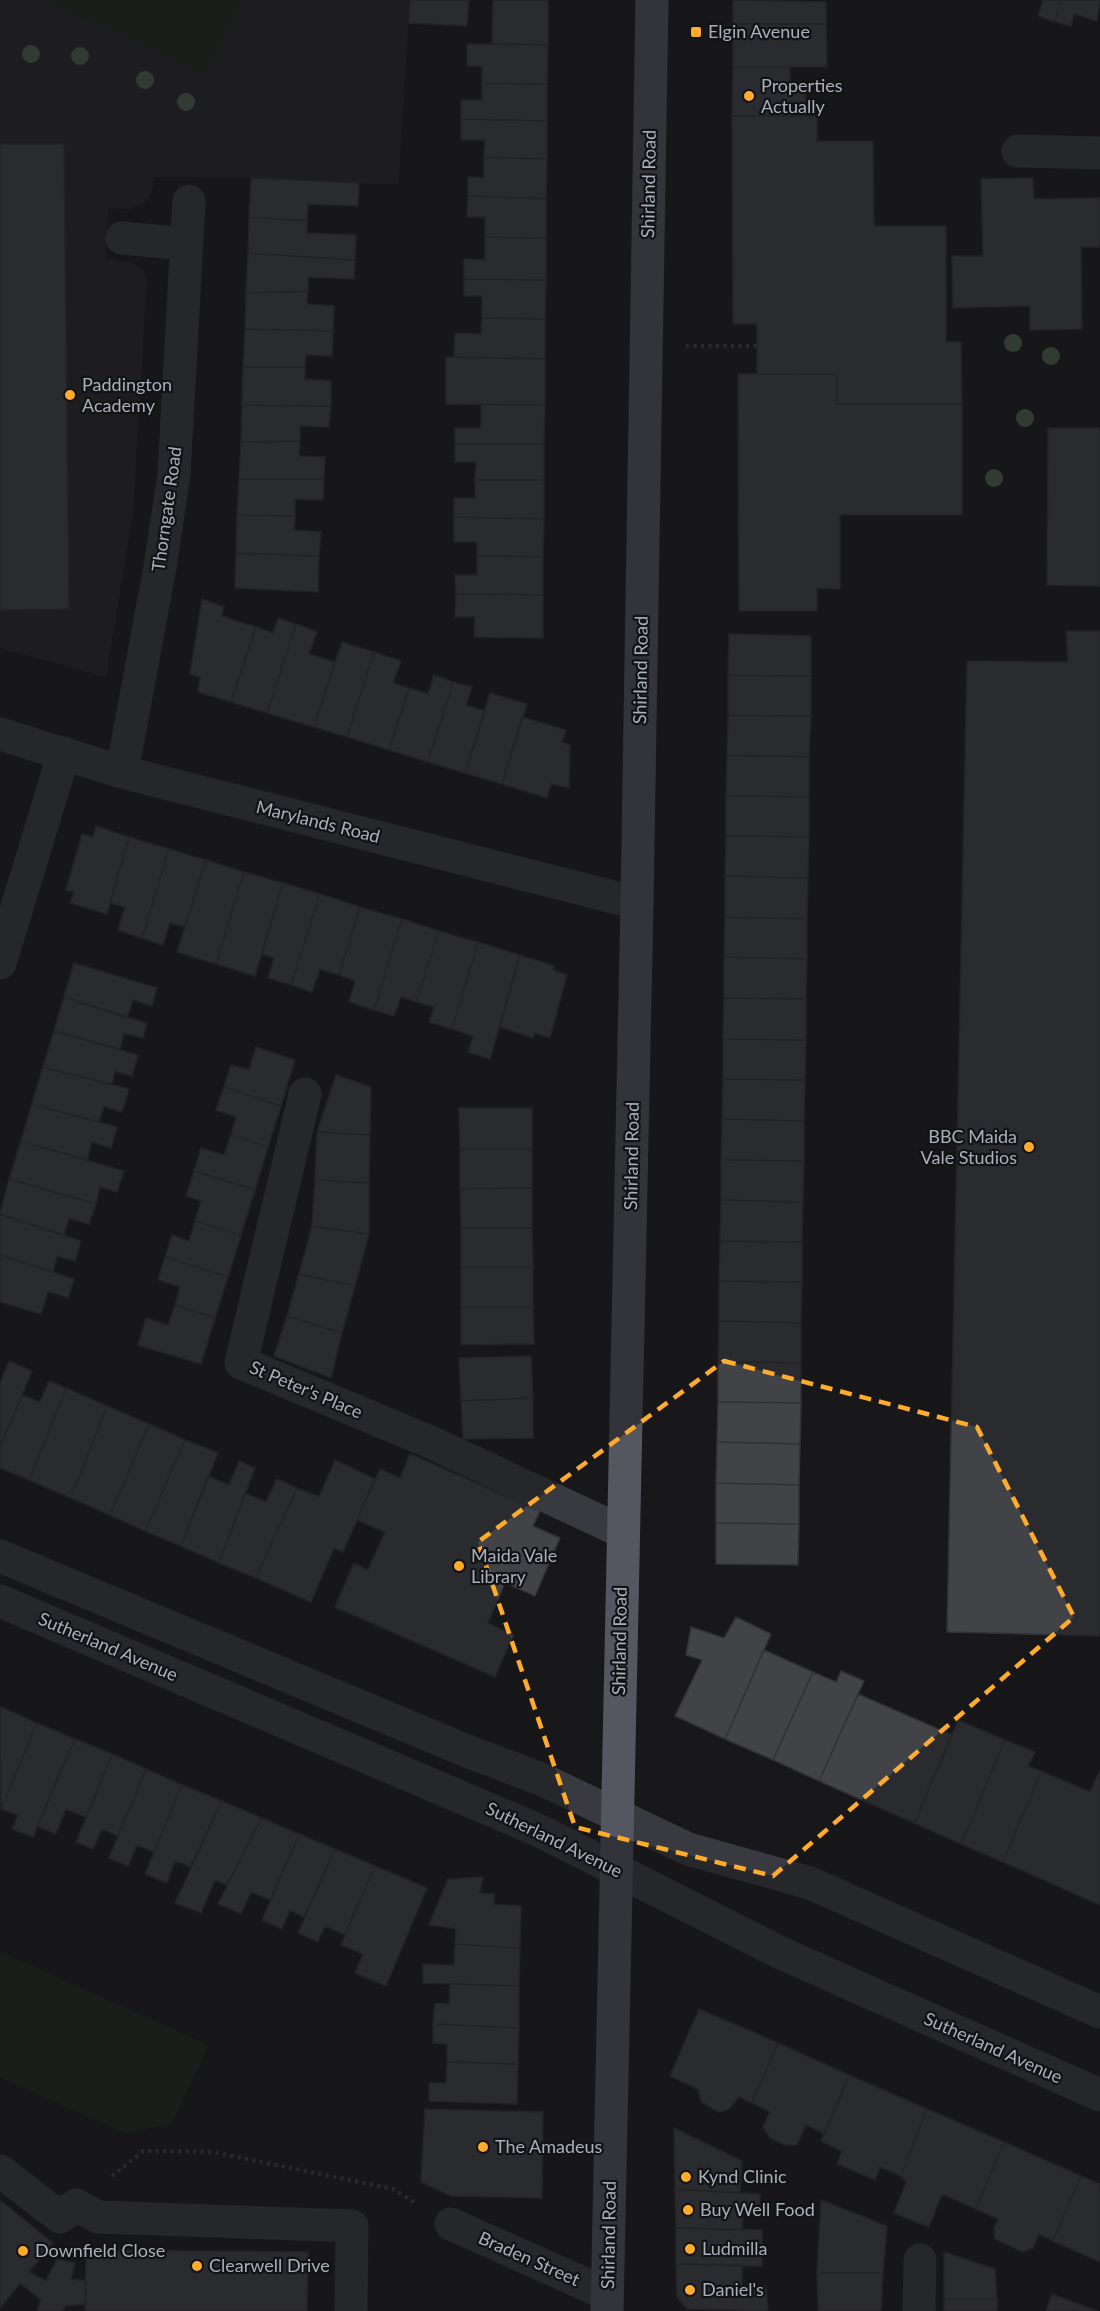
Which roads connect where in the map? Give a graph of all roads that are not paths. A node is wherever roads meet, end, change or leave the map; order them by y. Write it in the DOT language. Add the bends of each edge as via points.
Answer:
graph roads {
  1 [pos="652,0"];
  2 [pos="1018,151"];
  3 [pos="1100,153"];
  4 [pos="189,201"];
  5 [pos="122,238"];
  6 [pos="187,244"];
  7 [pos="0,734"];
  8 [pos="64,753"];
  9 [pos="122,772"];
  10 [pos="637,903"];
  11 [pos="0,963"];
  12 [pos="305,1094"];
  13 [pos="623,1532"];
  14 [pos="0,1556"];
  15 [pos="0,1601"];
  16 [pos="617,1815"];
  17 [pos="617,1870"];
  18 [pos="1100,2012"];
  19 [pos="1100,2095"];
  20 [pos="0,2170"];
  21 [pos="451,2224"];
  22 [pos="920,2260"];
  23 [pos="607,2303"];
  24 [pos="351,2311"];
  25 [pos="919,2311"];
  1 -- 10 [label="main road, Shirland Road"];
  2 -- 3 [label="street"];
  4 -- 6 [label="street, Thorngate Road"];
  5 -- 6 [label="street"];
  6 -- 9 [label="street, Thorngate Road" via="174,474"];
  7 -- 8 [label="street, Marylands Road"];
  8 -- 9 [label="street, Marylands Road"];
  8 -- 11 [label="street"];
  9 -- 10 [label="street, Marylands Road"];
  10 -- 13 [label="main road, Shirland Road"];
  12 -- 13 [label="street, St Peter's Place" via="240,1363 428,1442"];
  13 -- 16 [label="main road, Shirland Road"];
  14 -- 16 [label="street" via="541,1779"];
  15 -- 17 [label="street, Sutherland Avenue" via="447,1790"];
  16 -- 17 [label="main road, Shirland Road"];
  16 -- 18 [label="street" via="688,1849 810,1883"];
  17 -- 19 [label="street, Sutherland Avenue" via="782,1953"];
  17 -- 23 [label="main road, Shirland Road"];
  20 -- 24 [label="street" via="60,2217 76,2205 98,2217 352,2226"];
  21 -- 23 [label="street, Braden Street"];
  22 -- 25 [label="street"];
}
